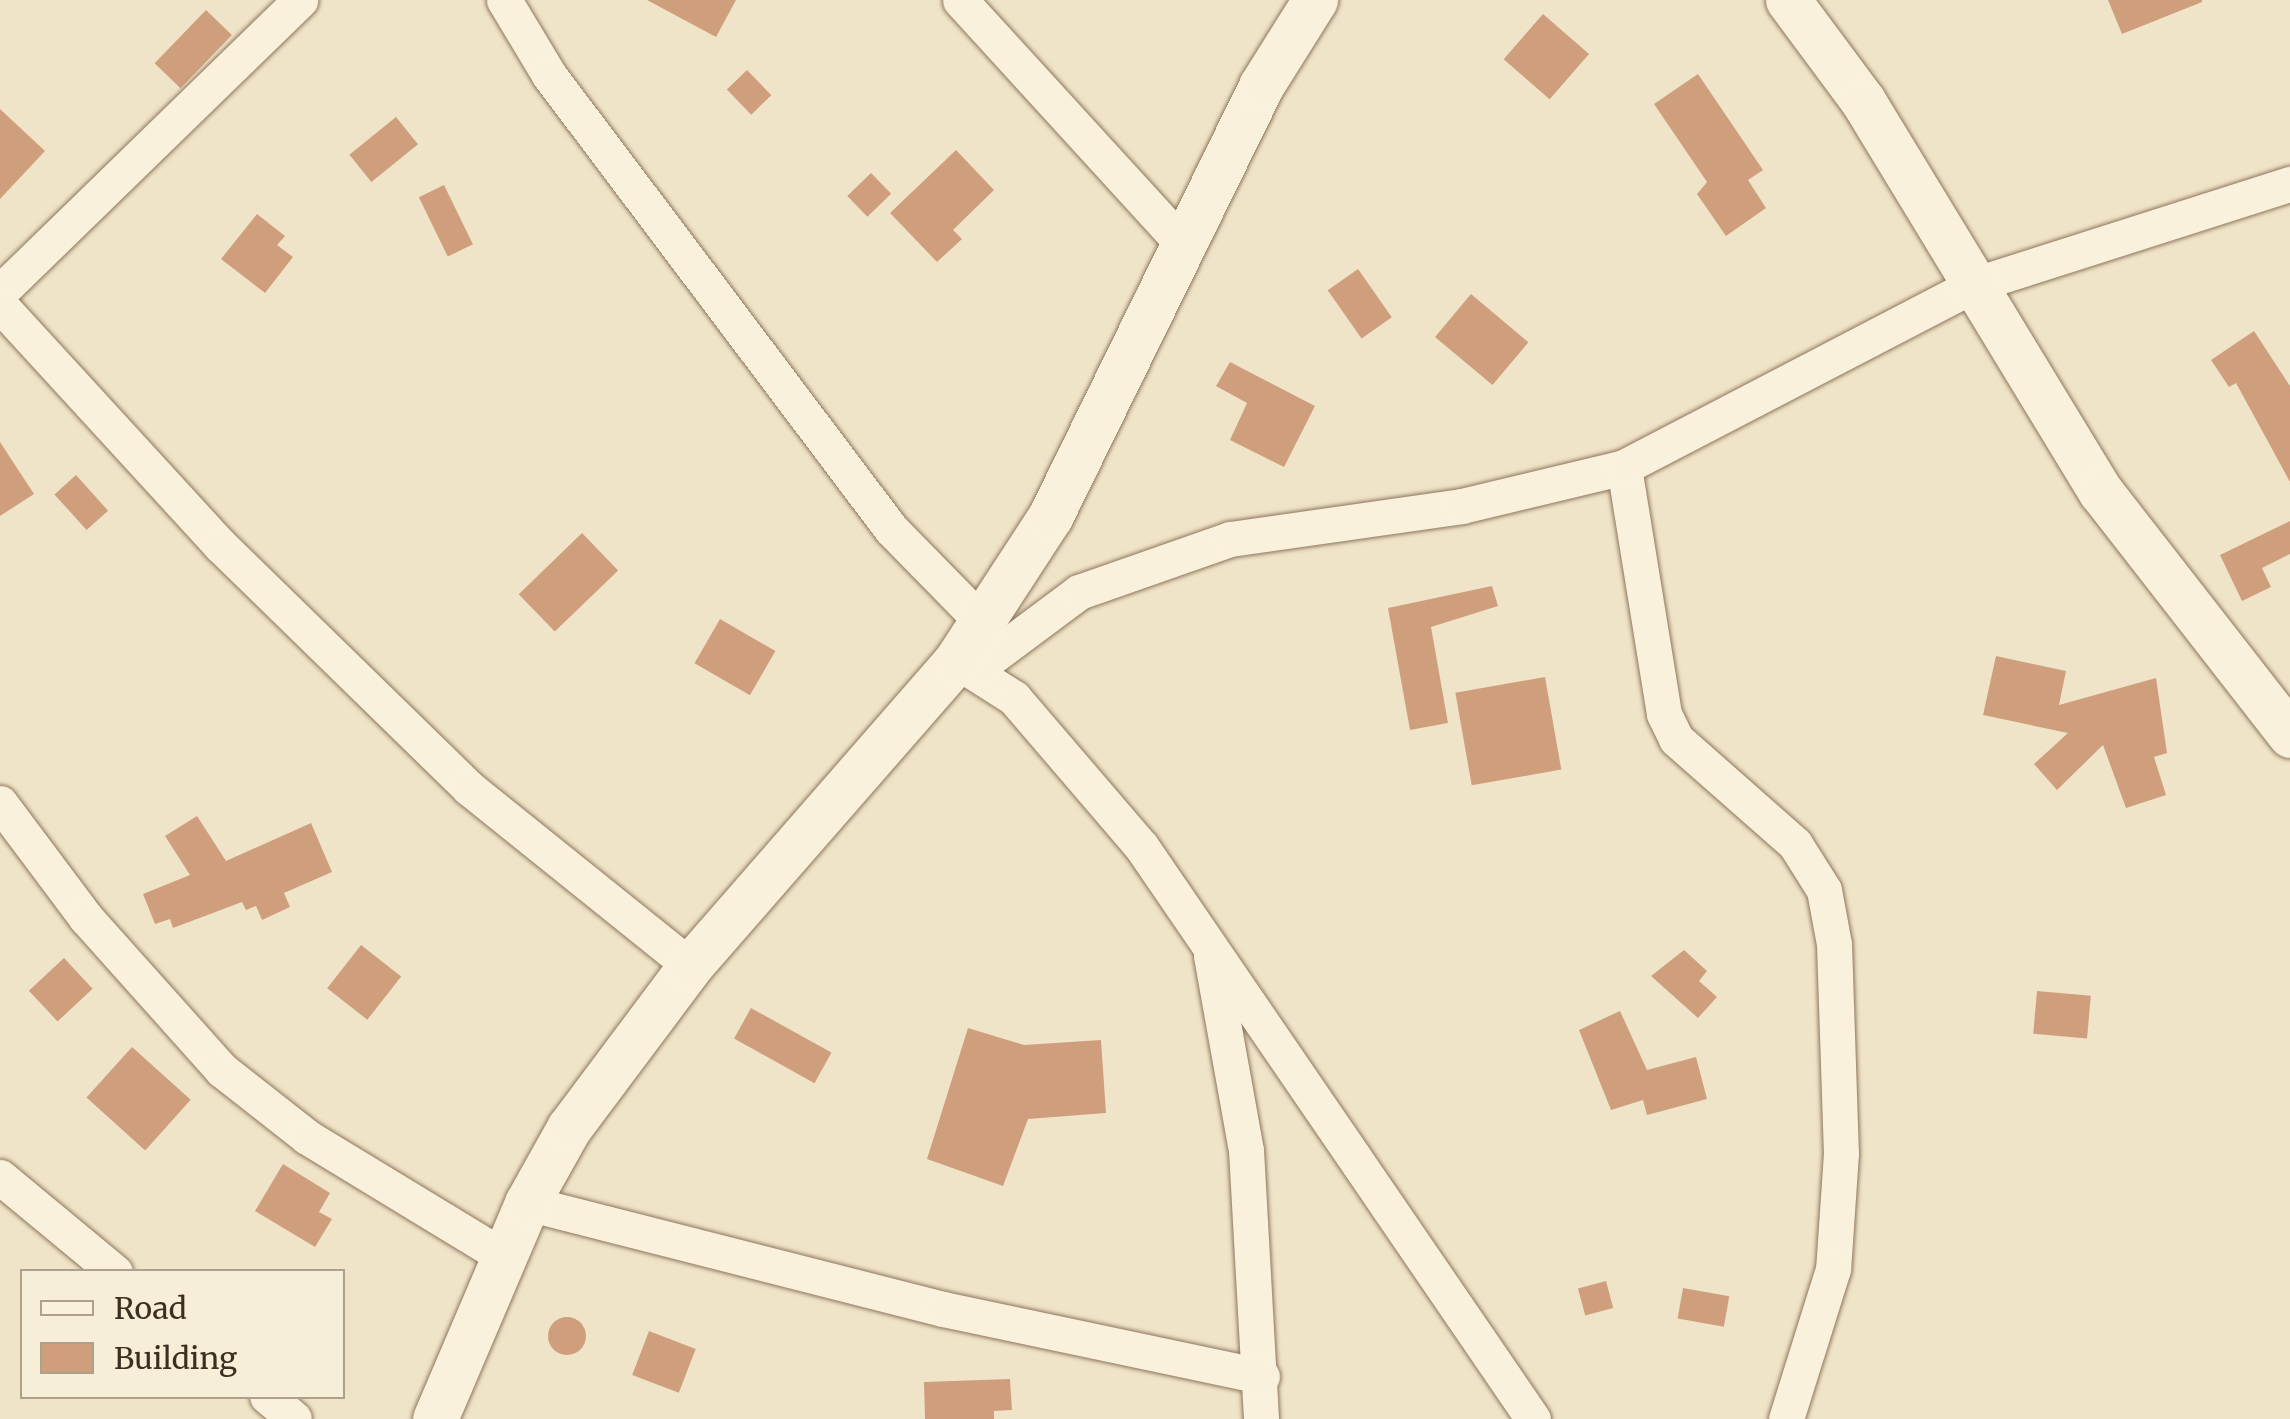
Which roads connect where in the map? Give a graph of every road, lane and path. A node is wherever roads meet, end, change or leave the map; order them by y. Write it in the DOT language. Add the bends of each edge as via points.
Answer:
graph roads {
  1 [pos="300,0"];
  2 [pos="504,0"];
  3 [pos="960,0"];
  4 [pos="1314,0"];
  5 [pos="1788,0"];
  6 [pos="2290,184"];
  7 [pos="1184,245"];
  8 [pos="1976,284"];
  9 [pos="0,292"];
  10 [pos="0,305"];
  11 [pos="1624,467"];
  12 [pos="983,623"];
  13 [pos="966,665"];
  14 [pos="2290,735"];
  15 [pos="0,803"];
  16 [pos="1209,946"];
  17 [pos="690,966"];
  18 [pos="0,1177"];
  19 [pos="527,1203"];
  20 [pos="503,1256"];
  21 [pos="111,1269"];
  22 [pos="1262,1376"];
  23 [pos="271,1399"];
  24 [pos="294,1419"];
  25 [pos="435,1419"];
  26 [pos="1261,1419"];
  27 [pos="1533,1419"];
  28 [pos="1786,1419"];
  1 -- 9 [label="street"];
  2 -- 12 [label="street" via="550,75 891,528"];
  3 -- 7 [label="street"];
  4 -- 7 [label="street" via="1261,86"];
  5 -- 8 [label="street" via="1863,101"];
  6 -- 8 [label="street"];
  7 -- 12 [label="street" via="1116,393"];
  8 -- 11 [label="street"];
  8 -- 14 [label="street" via="2101,492"];
  10 -- 17 [label="street" via="220,545 469,788"];
  11 -- 13 [label="street" via="1462,506 1230,539 1079,592"];
  11 -- 28 [label="street" via="1664,714 1676,739 1795,844 1824,890 1834,944 1841,1153 1833,1269"];
  12 -- 13 [label="street"];
  13 -- 16 [label="street" via="1062,747"];
  13 -- 17 [label="street"];
  15 -- 20 [label="street" via="86,918 222,1070 307,1137"];
  16 -- 22 [label="street" via="1246,1150"];
  16 -- 27 [label="street"];
  17 -- 19 [label="street" via="569,1128"];
  18 -- 21 [label="street"];
  19 -- 20 [label="street"];
  19 -- 22 [label="street" via="943,1309"];
  20 -- 25 [label="street"];
  22 -- 26 [label="street"];
  23 -- 24 [label="street"];
}
